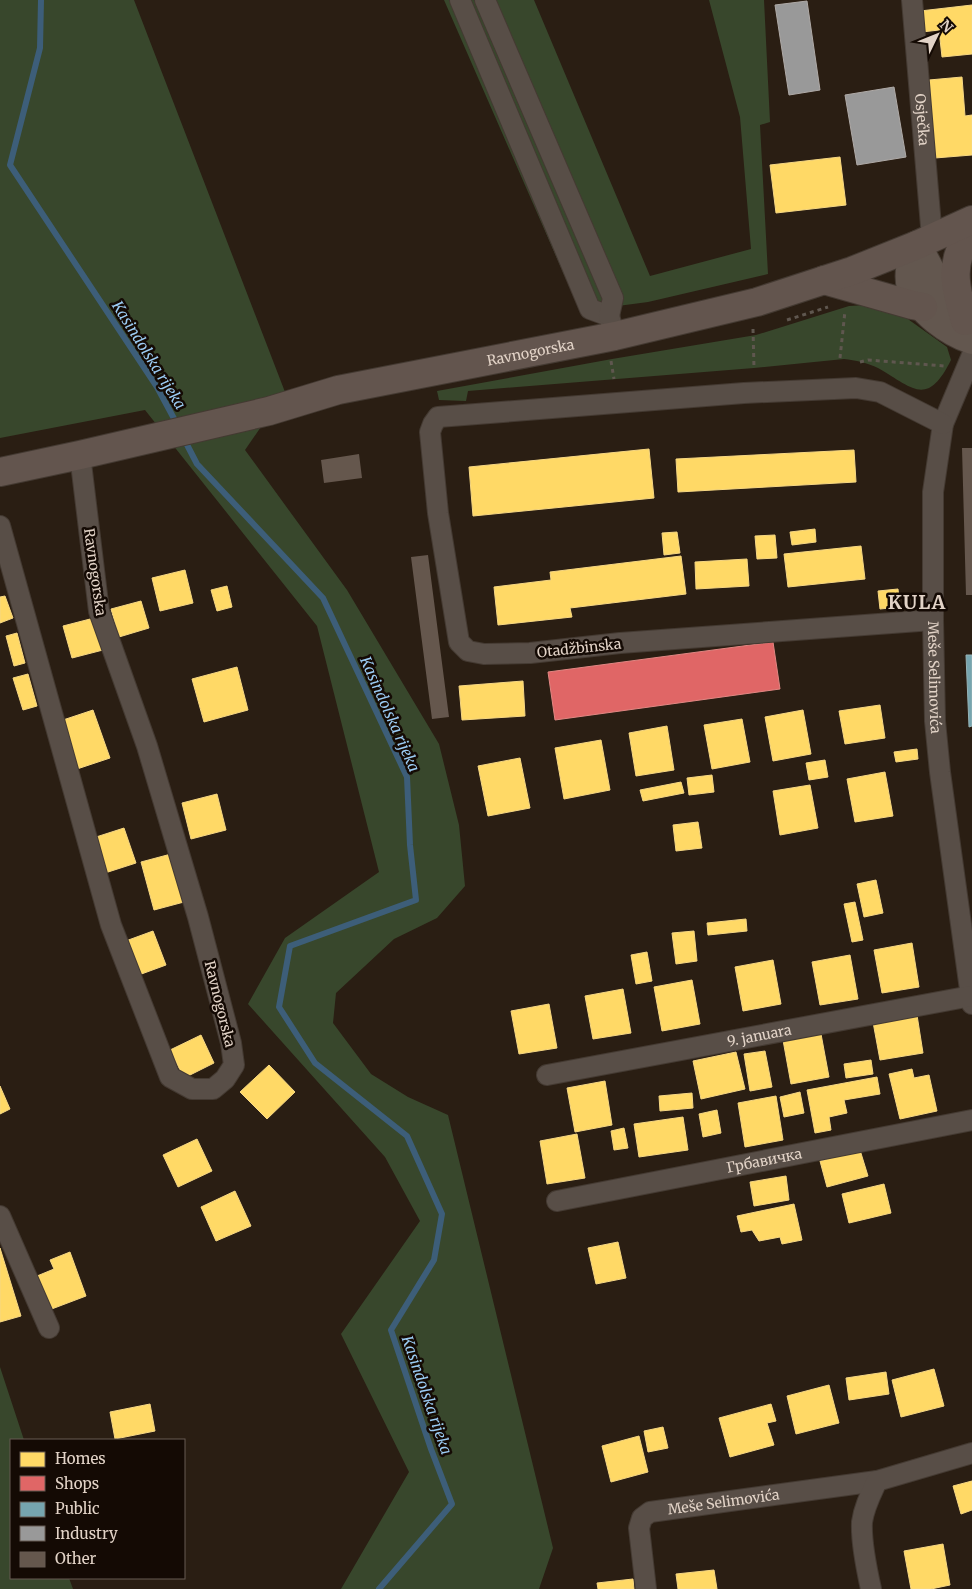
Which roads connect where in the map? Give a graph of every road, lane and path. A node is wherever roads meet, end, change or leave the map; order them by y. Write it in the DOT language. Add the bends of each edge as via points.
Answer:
graph roads {
  1 [pos="460,0"];
  2 [pos="485,0"];
  3 [pos="912,0"];
  4 [pos="972,220"];
  5 [pos="972,228"];
  6 [pos="924,242"];
  7 [pos="827,293"];
  8 [pos="923,307"];
  9 [pos="845,310"];
  10 [pos="780,322"];
  11 [pos="762,327"];
  12 [pos="753,329"];
  13 [pos="744,331"];
  14 [pos="970,331"];
  15 [pos="611,335"];
  16 [pos="972,355"];
  17 [pos="840,358"];
  18 [pos="860,362"];
  19 [pos="953,366"];
  20 [pos="754,368"];
  21 [pos="614,379"];
  22 [pos="943,424"];
  23 [pos="80,455"];
  24 [pos="0,472"];
  25 [pos="0,526"];
  26 [pos="933,620"];
  27 [pos="972,1000"];
  28 [pos="547,1076"];
  29 [pos="972,1120"];
  30 [pos="557,1200"];
  31 [pos="0,1216"];
  32 [pos="49,1328"];
  33 [pos="972,1453"];
  34 [pos="877,1481"];
  35 [pos="646,1589"];
  36 [pos="870,1589"];
  1 -- 15 [label="street" via="590,309"];
  2 -- 15 [label="street" via="612,298"];
  3 -- 6 [label="street, Osječka"];
  4 -- 6 [label="main road, Ravnogorska"];
  5 -- 14 [label="main road" via="959,253 956,274 958,294"];
  6 -- 7 [label="main road, Ravnogorska" via="852,271"];
  6 -- 8 [label="main road" via="910,264 911,289"];
  6 -- 14 [label="main road" via="934,275"];
  7 -- 8 [label="main road"];
  7 -- 10 [label="path"];
  7 -- 15 [label="main road, Ravnogorska" via="757,302"];
  8 -- 14 [label="main road" via="947,329"];
  9 -- 17 [label="path"];
  11 -- 12 [label="path"];
  12 -- 13 [label="path"];
  12 -- 20 [label="path"];
  15 -- 21 [label="path"];
  15 -- 23 [label="main road, Ravnogorska" via="347,388 269,411"];
  16 -- 22 [label="street, Meše Selimovića"];
  18 -- 19 [label="path"];
  22 -- 26 [label="street, Meše Selimovića" via="933,492"];
  22 -- 26 [label="street, Otadžbinska" via="880,392 856,388 744,393 438,418 430,432 438,513 459,642 468,651 530,653"];
  23 -- 24 [label="main road, Ravnogorska"];
  23 -- 25 [label="street, Ravnogorska" via="98,611 147,746 198,917 231,1043 234,1065 226,1080 213,1088 192,1089 170,1077 111,925"];
  26 -- 27 [label="street, Meše Selimovića" via="935,721"];
  27 -- 28 [label="street, 9. januara"];
  29 -- 30 [label="street, Грбавичка"];
  31 -- 32 [label="street"];
  33 -- 34 [label="street, Meše Selimovića"];
  34 -- 35 [label="street, Meše Selimovića" via="650,1512 642,1518 639,1528"];
  34 -- 36 [label="street" via="862,1522"];
}
